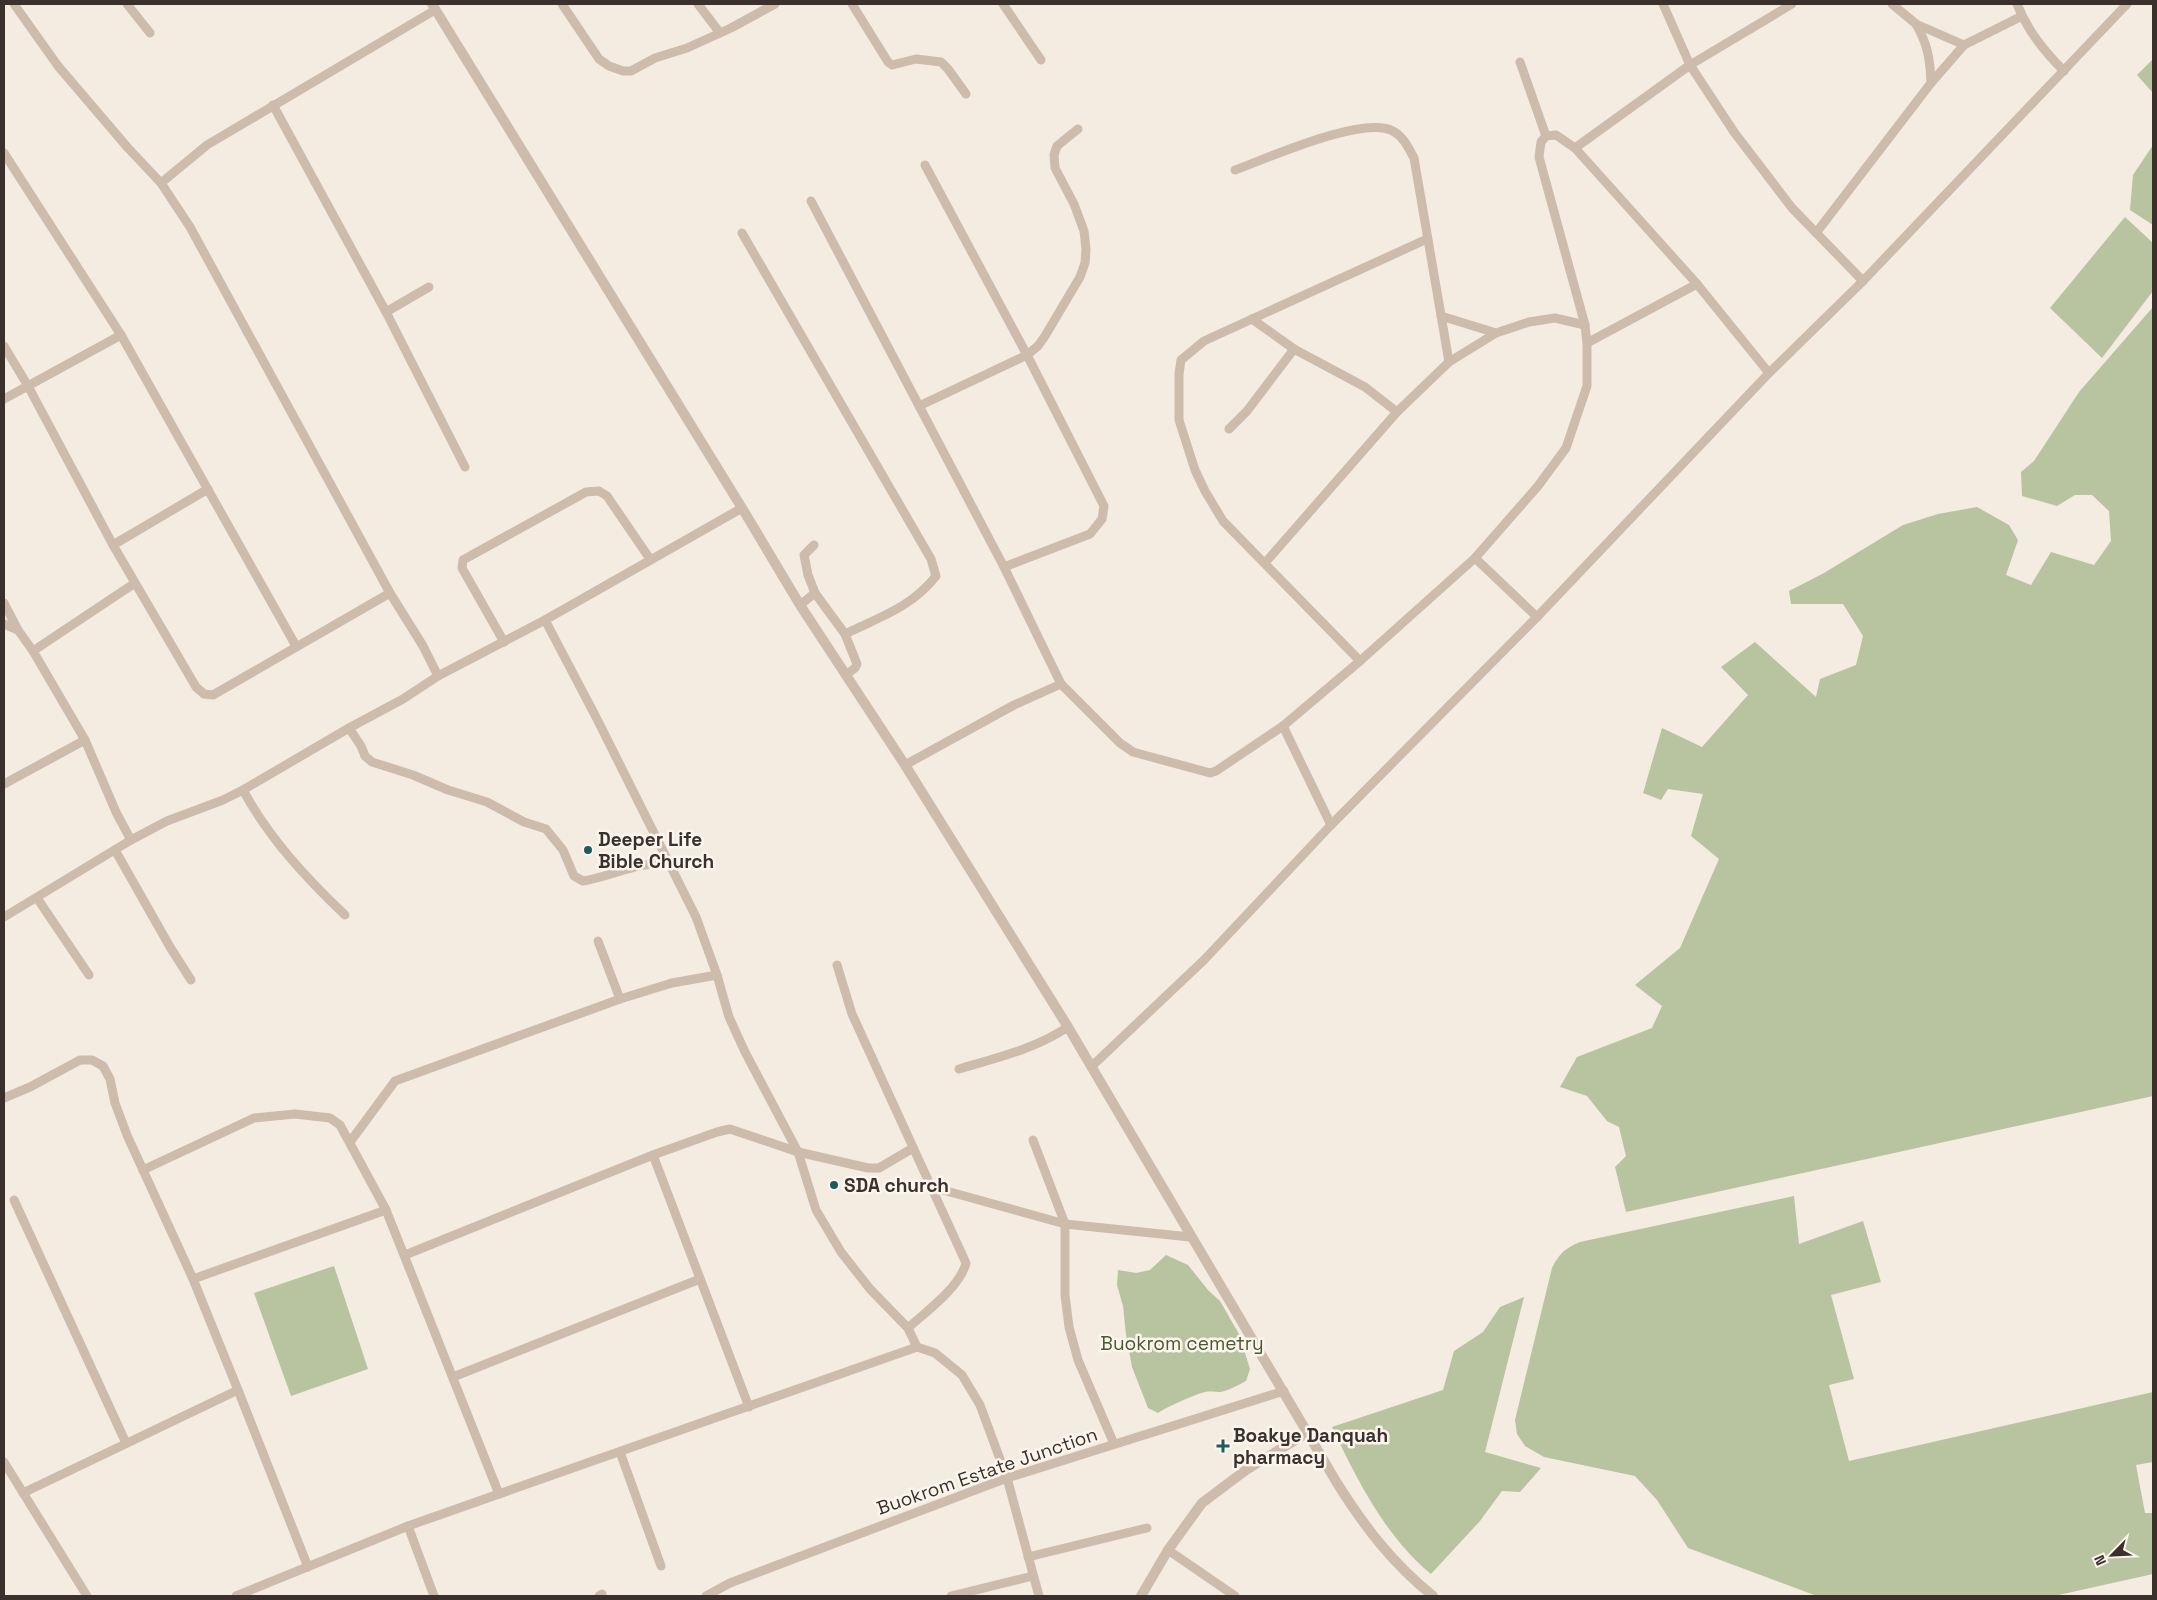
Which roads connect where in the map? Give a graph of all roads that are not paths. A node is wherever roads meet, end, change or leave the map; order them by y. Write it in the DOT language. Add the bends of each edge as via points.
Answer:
graph roads {
  1 [pos="14,4"];
  2 [pos="127,4"];
  3 [pos="562,4"];
  4 [pos="698,4"];
  5 [pos="775,4"];
  6 [pos="852,4"];
  7 [pos="1003,4"];
  8 [pos="1663,4"];
  9 [pos="1792,4"];
  10 [pos="1892,4"];
  11 [pos="2017,4"];
  12 [pos="2127,4"];
  13 [pos="434,7"];
  14 [pos="2022,16"];
  15 [pos="1916,24"];
  16 [pos="720,32"];
  17 [pos="150,33"];
  18 [pos="1964,45"];
  19 [pos="1042,60"];
  20 [pos="1520,62"];
  21 [pos="1690,65"];
  22 [pos="2064,71"];
  23 [pos="1931,83"];
  24 [pos="966,94"];
  25 [pos="272,105"];
  26 [pos="1078,129"];
  27 [pos="1546,136"];
  28 [pos="1576,148"];
  29 [pos="4,153"];
  30 [pos="924,165"];
  31 [pos="1235,170"];
  32 [pos="161,183"];
  33 [pos="811,201"];
  34 [pos="1816,232"];
  35 [pos="742,233"];
  36 [pos="1427,239"];
  37 [pos="1863,281"];
  38 [pos="1697,284"];
  39 [pos="429,287"];
  40 [pos="386,312"];
  41 [pos="1440,316"];
  42 [pos="1252,319"];
  43 [pos="1585,325"];
  44 [pos="1496,333"];
  45 [pos="121,336"];
  46 [pos="1588,343"];
  47 [pos="4,346"];
  48 [pos="1294,349"];
  49 [pos="1027,355"];
  50 [pos="1449,362"];
  51 [pos="1769,373"];
  52 [pos="28,386"];
  53 [pos="4,399"];
  54 [pos="919,406"];
  55 [pos="1397,412"];
  56 [pos="1229,428"];
  57 [pos="465,467"];
  58 [pos="208,489"];
  59 [pos="742,508"];
  60 [pos="113,545"];
  61 [pos="814,545"];
  62 [pos="1475,558"];
  63 [pos="650,559"];
  64 [pos="1265,563"];
  65 [pos="1004,567"];
  66 [pos="135,583"];
  67 [pos="390,593"];
  68 [pos="815,593"];
  69 [pos="4,603"];
  70 [pos="800,605"];
  71 [pos="1537,617"];
  72 [pos="546,620"];
  73 [pos="4,624"];
  74 [pos="18,630"];
  75 [pos="845,634"];
  76 [pos="504,642"];
  77 [pos="296,646"];
  78 [pos="33,651"];
  79 [pos="1360,661"];
  80 [pos="846,675"];
  81 [pos="438,676"];
  82 [pos="1061,684"];
  83 [pos="1284,726"];
  84 [pos="349,728"];
  85 [pos="85,740"];
  86 [pos="905,765"];
  87 [pos="4,784"];
  88 [pos="243,790"];
  89 [pos="1331,825"];
  90 [pos="132,840"];
  91 [pos="115,850"];
  92 [pos="668,863"];
  93 [pos="37,898"];
  94 [pos="345,915"];
  95 [pos="4,917"];
  96 [pos="598,941"];
  97 [pos="837,965"];
  98 [pos="89,975"];
  99 [pos="717,975"];
  100 [pos="191,980"];
  101 [pos="620,999"];
  102 [pos="1068,1027"];
  103 [pos="1091,1067"];
  104 [pos="959,1069"];
  105 [pos="4,1098"];
  106 [pos="1033,1140"];
  107 [pos="350,1142"];
  108 [pos="914,1148"];
  109 [pos="798,1152"];
  110 [pos="653,1155"];
  111 [pos="143,1170"];
  112 [pos="932,1187"];
  113 [pos="14,1200"];
  114 [pos="386,1210"];
  115 [pos="1065,1224"];
  116 [pos="1190,1237"];
  117 [pos="405,1255"];
  118 [pos="193,1279"];
  119 [pos="700,1279"];
  120 [pos="908,1328"];
  121 [pos="917,1347"];
  122 [pos="453,1377"];
  123 [pos="238,1390"];
  124 [pos="1284,1391"];
  125 [pos="749,1407"];
  126 [pos="1307,1434"];
  127 [pos="126,1443"];
  128 [pos="1114,1444"];
  129 [pos="620,1452"];
  130 [pos="4,1462"];
  131 [pos="1007,1478"];
  132 [pos="23,1492"];
  133 [pos="499,1494"];
  134 [pos="408,1526"];
  135 [pos="1147,1528"];
  136 [pos="1168,1550"];
  137 [pos="1028,1557"];
  138 [pos="661,1566"];
  139 [pos="308,1567"];
  140 [pos="1033,1576"];
  141 [pos="87,1596"];
  142 [pos="236,1596"];
  143 [pos="434,1596"];
  144 [pos="706,1596"];
  145 [pos="950,1596"];
  146 [pos="1039,1596"];
  147 [pos="1141,1596"];
  148 [pos="1235,1596"];
  149 [pos="1433,1596"];
  1 -- 32 [label="street" via="74,86"];
  2 -- 17 [label="street"];
  3 -- 16 [label="street" via="599,59 623,71 631,71"];
  4 -- 16 [label="street"];
  5 -- 16 [label="street"];
  6 -- 24 [label="street" via="888,62 892,65 916,60 941,62"];
  7 -- 19 [label="street"];
  8 -- 21 [label="street"];
  9 -- 21 [label="street"];
  10 -- 15 [label="street"];
  11 -- 14 [label="street"];
  12 -- 22 [label="street"];
  13 -- 25 [label="street"];
  13 -- 59 [label="street"];
  14 -- 18 [label="street"];
  14 -- 22 [label="street" via="2042,50"];
  15 -- 18 [label="street"];
  15 -- 23 [label="street" via="1926,42"];
  18 -- 23 [label="street"];
  20 -- 27 [label="street"];
  21 -- 28 [label="street"];
  21 -- 34 [label="street" via="1734,132 1792,208"];
  22 -- 37 [label="street"];
  23 -- 34 [label="street"];
  25 -- 32 [label="street" via="207,145"];
  25 -- 40 [label="street"];
  26 -- 49 [label="street" via="1057,146 1054,155 1055,168 1084,231 1085,263 1045,336"];
  27 -- 28 [label="street" via="1556,135"];
  27 -- 43 [label="street" via="1541,142 1540,157"];
  28 -- 38 [label="street"];
  29 -- 45 [label="street"];
  30 -- 49 [label="street"];
  31 -- 36 [label="street" via="1336,133 1373,126 1393,131 1405,142 1414,158"];
  32 -- 67 [label="street" via="190,227"];
  33 -- 54 [label="street"];
  34 -- 37 [label="street"];
  35 -- 75 [label="street" via="931,560 936,576 911,602"];
  36 -- 41 [label="street"];
  36 -- 42 [label="street"];
  37 -- 51 [label="street"];
  38 -- 46 [label="street"];
  38 -- 51 [label="street"];
  39 -- 40 [label="street"];
  40 -- 57 [label="street"];
  41 -- 44 [label="street"];
  41 -- 50 [label="street"];
  42 -- 48 [label="street"];
  42 -- 64 [label="street" via="1204,341 1181,360 1179,420 1195,470 1223,521"];
  43 -- 44 [label="street" via="1555,318 1529,322"];
  43 -- 46 [label="street"];
  44 -- 50 [label="street"];
  45 -- 52 [label="street"];
  45 -- 58 [label="street"];
  46 -- 62 [label="street" via="1586,386 1566,448 1538,486"];
  47 -- 52 [label="street"];
  48 -- 55 [label="street" via="1365,387"];
  48 -- 56 [label="street" via="1247,411"];
  49 -- 54 [label="street"];
  49 -- 65 [label="street" via="1104,506 1102,519 1090,534"];
  50 -- 55 [label="street"];
  51 -- 71 [label="street"];
  52 -- 53 [label="street"];
  52 -- 60 [label="street"];
  54 -- 65 [label="street"];
  55 -- 64 [label="street"];
  58 -- 60 [label="street"];
  58 -- 77 [label="street"];
  59 -- 63 [label="street"];
  59 -- 70 [label="street"];
  60 -- 66 [label="street"];
  61 -- 68 [label="street" via="804,555"];
  62 -- 71 [label="street"];
  62 -- 79 [label="street"];
  63 -- 72 [label="street"];
  63 -- 76 [label="street" via="607,496 599,491 586,492 463,560 462,568"];
  64 -- 79 [label="street"];
  65 -- 82 [label="street"];
  66 -- 77 [label="street" via="196,687 204,694 213,695"];
  66 -- 78 [label="street"];
  67 -- 77 [label="street"];
  67 -- 81 [label="street"];
  68 -- 70 [label="street"];
  68 -- 75 [label="street"];
  69 -- 74 [label="street"];
  70 -- 80 [label="street"];
  71 -- 89 [label="street"];
  72 -- 76 [label="street"];
  72 -- 92 [label="street"];
  73 -- 74 [label="street"];
  74 -- 78 [label="street"];
  75 -- 80 [label="street" via="857,664"];
  76 -- 81 [label="street"];
  78 -- 85 [label="street"];
  79 -- 83 [label="street"];
  80 -- 86 [label="street"];
  81 -- 84 [label="street"];
  82 -- 83 [label="street" via="1133,752 1210,773"];
  82 -- 86 [label="street" via="1014,705"];
  83 -- 89 [label="street"];
  84 -- 88 [label="street"];
  84 -- 92 [label="street" via="372,762 487,802 524,822 546,829 563,850 574,876 582,881 630,867"];
  85 -- 87 [label="street"];
  85 -- 90 [label="street" via="116,812"];
  86 -- 102 [label="street"];
  88 -- 90 [label="street"];
  88 -- 94 [label="street" via="255,812 312,884"];
  89 -- 103 [label="street" via="1204,960"];
  90 -- 91 [label="street"];
  91 -- 93 [label="street"];
  91 -- 100 [label="street"];
  92 -- 99 [label="street" via="696,917"];
  93 -- 95 [label="street"];
  93 -- 98 [label="street"];
  96 -- 101 [label="street"];
  97 -- 108 [label="street" via="852,1014"];
  99 -- 101 [label="street" via="672,983"];
  99 -- 109 [label="street" via="729,1017 745,1052"];
  101 -- 107 [label="street" via="395,1081"];
  102 -- 103 [label="street"];
  102 -- 104 [label="street" via="1052,1038 1014,1053"];
  103 -- 116 [label="street"];
  105 -- 111 [label="street" via="80,1060 92,1060 103,1066 110,1079 115,1103"];
  106 -- 115 [label="street"];
  107 -- 111 [label="street" via="340,1125 330,1118 295,1114 254,1118"];
  107 -- 114 [label="street"];
  108 -- 109 [label="street" via="879,1168"];
  108 -- 112 [label="street"];
  109 -- 110 [label="street" via="730,1129"];
  109 -- 120 [label="street" via="816,1210 841,1252 870,1289"];
  110 -- 117 [label="street"];
  110 -- 119 [label="street"];
  111 -- 118 [label="street"];
  112 -- 115 [label="street"];
  112 -- 120 [label="street" via="966,1263 956,1283"];
  113 -- 127 [label="street"];
  114 -- 117 [label="street"];
  114 -- 118 [label="street"];
  115 -- 116 [label="street"];
  115 -- 128 [label="street" via="1065,1295 1069,1328 1078,1360"];
  116 -- 124 [label="street"];
  117 -- 122 [label="street"];
  118 -- 123 [label="street"];
  119 -- 122 [label="street"];
  119 -- 125 [label="street"];
  120 -- 121 [label="street"];
  121 -- 125 [label="street"];
  121 -- 131 [label="street" via="935,1353 962,1375 980,1405"];
  122 -- 133 [label="street"];
  123 -- 127 [label="street"];
  123 -- 139 [label="street"];
  124 -- 126 [label="street"];
  124 -- 128 [label="street, Buokrom Estate Junction"];
  125 -- 129 [label="street"];
  126 -- 136 [label="street" via="1246,1470 1202,1503"];
  126 -- 149 [label="street" via="1362,1523 1404,1572"];
  127 -- 132 [label="street"];
  128 -- 131 [label="street, Buokrom Estate Junction"];
  129 -- 133 [label="street"];
  129 -- 138 [label="street"];
  130 -- 132 [label="street"];
  131 -- 137 [label="street"];
  131 -- 144 [label="street, Buokrom Estate Junction" via="730,1583"];
  132 -- 141 [label="street"];
  133 -- 134 [label="street"];
  134 -- 139 [label="street"];
  134 -- 143 [label="street"];
  135 -- 137 [label="street"];
  136 -- 147 [label="street"];
  136 -- 148 [label="street"];
  137 -- 140 [label="street"];
  139 -- 142 [label="street"];
  140 -- 145 [label="street"];
  140 -- 146 [label="street"];
}
